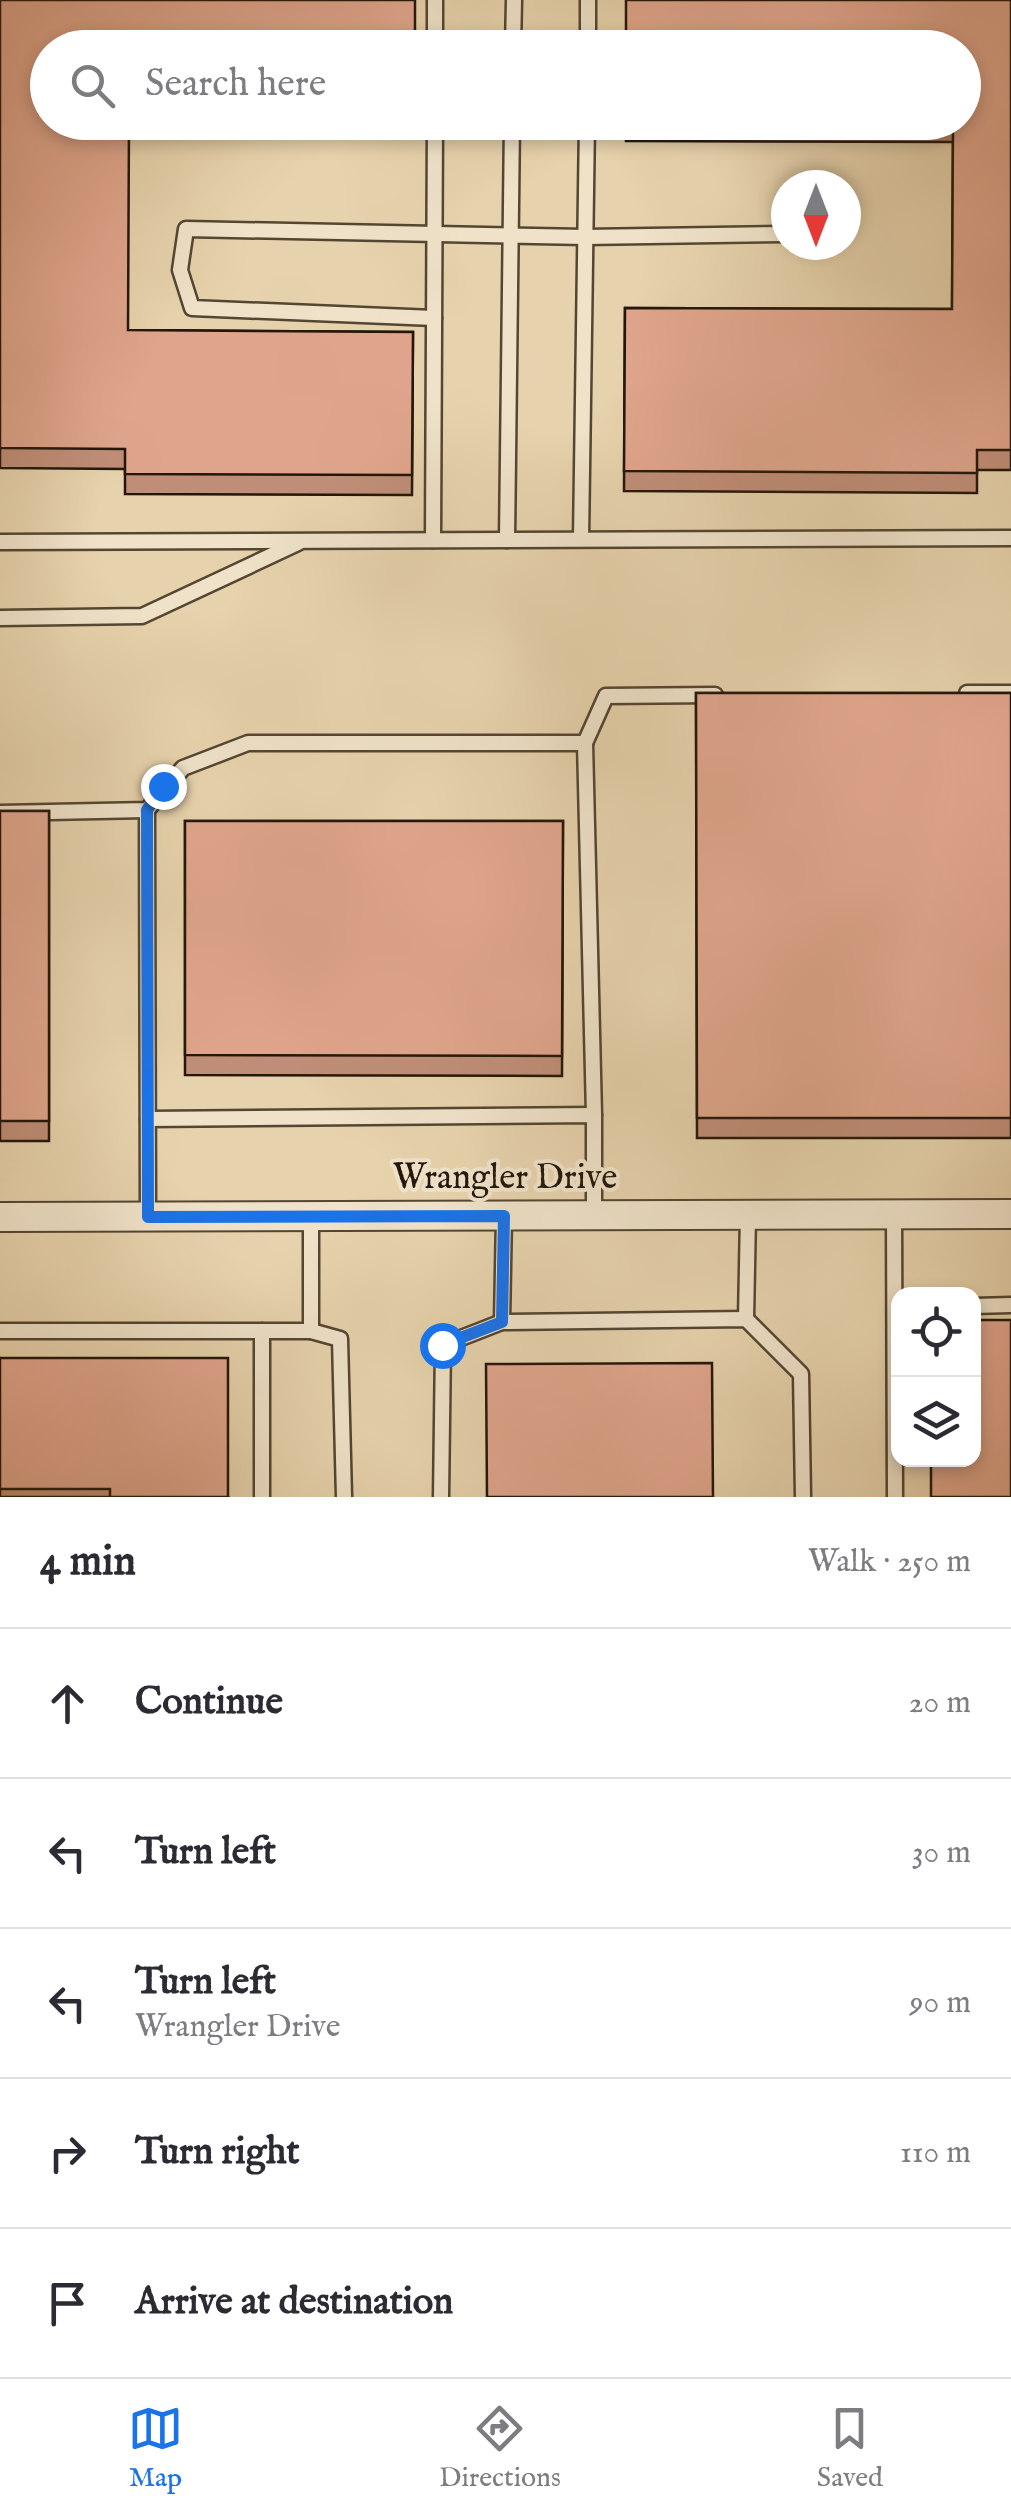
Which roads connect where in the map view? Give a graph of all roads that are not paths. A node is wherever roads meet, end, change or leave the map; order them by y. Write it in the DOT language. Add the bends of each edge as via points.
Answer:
graph roads {
  1 [pos="436,0"];
  2 [pos="514,0"];
  3 [pos="588,0"];
  4 [pos="435,30"];
  5 [pos="513,30"];
  6 [pos="588,30"];
  7 [pos="435,140"];
  8 [pos="512,140"];
  9 [pos="587,140"];
  10 [pos="434,233"];
  11 [pos="511,234"];
  12 [pos="771,234"];
  13 [pos="585,237"];
  14 [pos="434,318"];
  15 [pos="1011,538"];
  16 [pos="433,540"];
  17 [pos="507,540"];
  18 [pos="581,540"];
  19 [pos="302,541"];
  20 [pos="0,542"];
  21 [pos="0,618"];
  22 [pos="953,693"];
  23 [pos="1011,693"];
  24 [pos="741,695"];
  25 [pos="585,744"];
  26 [pos="147,810"];
  27 [pos="0,813"];
  28 [pos="594,1114"];
  29 [pos="148,1119"];
  30 [pos="894,1214"];
  31 [pos="1011,1214"];
  32 [pos="594,1215"];
  33 [pos="748,1215"];
  34 [pos="310,1216"];
  35 [pos="504,1216"];
  36 [pos="0,1217"];
  37 [pos="148,1217"];
  38 [pos="896,1287"];
  39 [pos="1011,1305"];
  40 [pos="981,1306"];
  41 [pos="746,1319"];
  42 [pos="502,1322"];
  43 [pos="262,1330"];
  44 [pos="310,1330"];
  45 [pos="0,1331"];
  46 [pos="896,1377"];
  47 [pos="262,1497"];
  48 [pos="344,1497"];
  49 [pos="441,1497"];
  50 [pos="802,1497"];
  51 [pos="895,1497"];
  1 -- 4 [label="lane"];
  2 -- 5 [label="lane"];
  3 -- 6 [label="lane"];
  7 -- 10 [label="lane"];
  8 -- 11 [label="lane"];
  9 -- 13 [label="lane"];
  10 -- 11 [label="lane"];
  10 -- 14 [label="lane"];
  10 -- 14 [label="lane" via="186,229 180,270 192,308"];
  11 -- 13 [label="lane"];
  11 -- 17 [label="lane"];
  12 -- 13 [label="lane"];
  13 -- 18 [label="lane"];
  14 -- 16 [label="lane"];
  15 -- 18 [label="lane"];
  16 -- 17 [label="lane"];
  16 -- 19 [label="lane"];
  17 -- 18 [label="lane"];
  19 -- 20 [label="lane"];
  19 -- 21 [label="lane" via="142,616"];
  22 -- 23 [label="lane"];
  24 -- 25 [label="lane" via="606,696"];
  25 -- 26 [label="lane" via="248,744 183,768"];
  25 -- 28 [label="lane"];
  26 -- 27 [label="lane"];
  26 -- 29 [label="lane"];
  28 -- 29 [label="lane"];
  28 -- 32 [label="lane"];
  29 -- 37 [label="lane"];
  30 -- 31 [label="street, Wrangler Drive"];
  30 -- 33 [label="street, Wrangler Drive"];
  30 -- 38 [label="lane"];
  32 -- 33 [label="street, Wrangler Drive"];
  32 -- 35 [label="street, Wrangler Drive"];
  33 -- 41 [label="lane"];
  34 -- 35 [label="street, Wrangler Drive"];
  34 -- 37 [label="street, Wrangler Drive"];
  34 -- 44 [label="lane"];
  35 -- 42 [label="lane"];
  36 -- 37 [label="street, Wrangler Drive"];
  39 -- 40 [label="lane"];
  41 -- 42 [label="lane"];
  41 -- 50 [label="lane" via="801,1374"];
  42 -- 49 [label="lane" via="442,1345"];
  43 -- 44 [label="lane"];
  43 -- 45 [label="lane"];
  43 -- 47 [label="lane"];
  44 -- 48 [label="lane" via="340,1338"];
  46 -- 51 [label="lane"];
}
